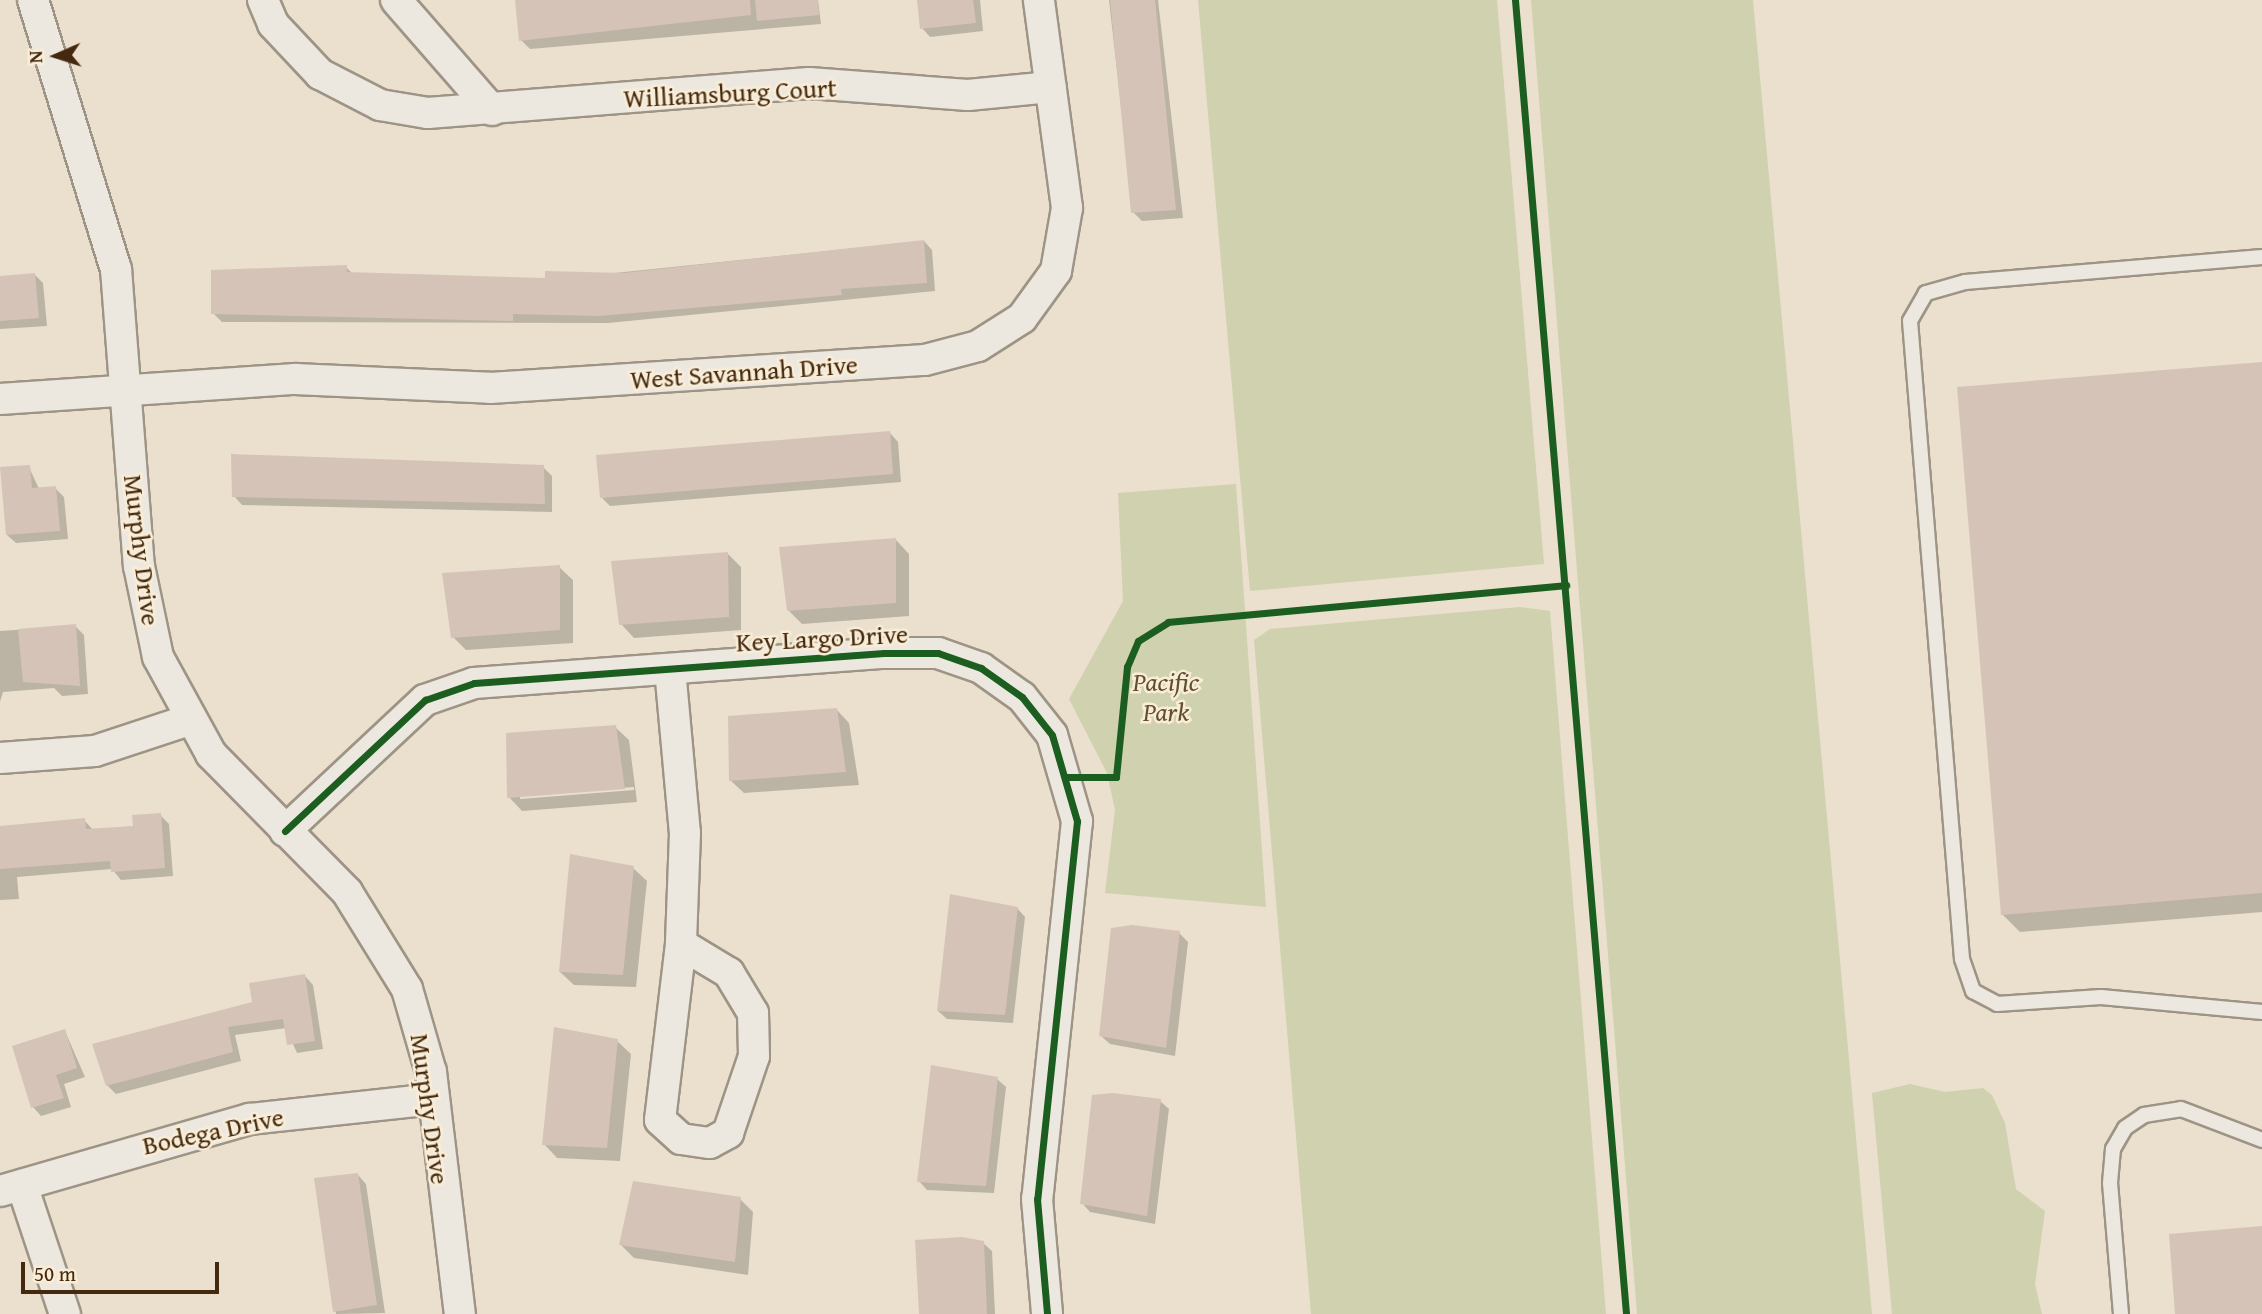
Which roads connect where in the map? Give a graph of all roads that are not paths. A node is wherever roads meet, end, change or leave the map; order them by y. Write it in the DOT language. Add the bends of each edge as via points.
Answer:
graph roads {
  1 [pos="33,0"];
  2 [pos="263,0"];
  3 [pos="396,0"];
  4 [pos="1039,0"];
  5 [pos="1051,87"];
  6 [pos="492,110"];
  7 [pos="2262,257"];
  8 [pos="126,392"];
  9 [pos="0,399"];
  10 [pos="670,669"];
  11 [pos="189,720"];
  12 [pos="0,758"];
  13 [pos="285,831"];
  14 [pos="681,944"];
  15 [pos="2262,1012"];
  16 [pos="433,1099"];
  17 [pos="2262,1140"];
  18 [pos="11,1188"];
  19 [pos="65,1314"];
  20 [pos="460,1314"];
  21 [pos="1046,1314"];
  22 [pos="2121,1314"];
  1 -- 8 [label="street, Murphy Drive" via="116,269"];
  2 -- 6 [label="street, Williamsburg Court" via="273,24 320,74 380,105 428,113"];
  3 -- 6 [label="street"];
  4 -- 5 [label="street, West Savannah Drive"];
  5 -- 6 [label="street, Williamsburg Court" via="968,94 809,83"];
  5 -- 8 [label="street, West Savannah Drive" via="1067,208 1056,271 1022,318 978,346 925,360 490,388 295,379"];
  7 -- 15 [label="lane" via="1965,282 1926,293 1910,321 1967,979 1973,991 1997,1004 2101,997"];
  8 -- 9 [label="street, West Savannah Drive"];
  8 -- 11 [label="street, Murphy Drive" via="143,601 158,657"];
  10 -- 13 [label="street, Key Largo Drive" via="474,683 425,700"];
  10 -- 14 [label="street" via="685,833"];
  10 -- 21 [label="street, Key Largo Drive" via="938,653 981,668 1022,697 1052,735 1077,821 1037,1199"];
  11 -- 12 [label="street" via="95,751"];
  11 -- 13 [label="street, Murphy Drive" via="232,779"];
  13 -- 16 [label="street, Murphy Drive" via="347,892 396,965 421,1031"];
  14 -- 14 [label="street" via="660,1119 681,1139 710,1143 728,1133 754,1056 754,1013 729,973"];
  16 -- 18 [label="street, Bodega Drive" via="250,1119"];
  16 -- 20 [label="street, Murphy Drive"];
  17 -- 22 [label="lane" via="2181,1109 2144,1115 2125,1128 2113,1149 2110,1183"];
  18 -- 19 [label="street"];
}
